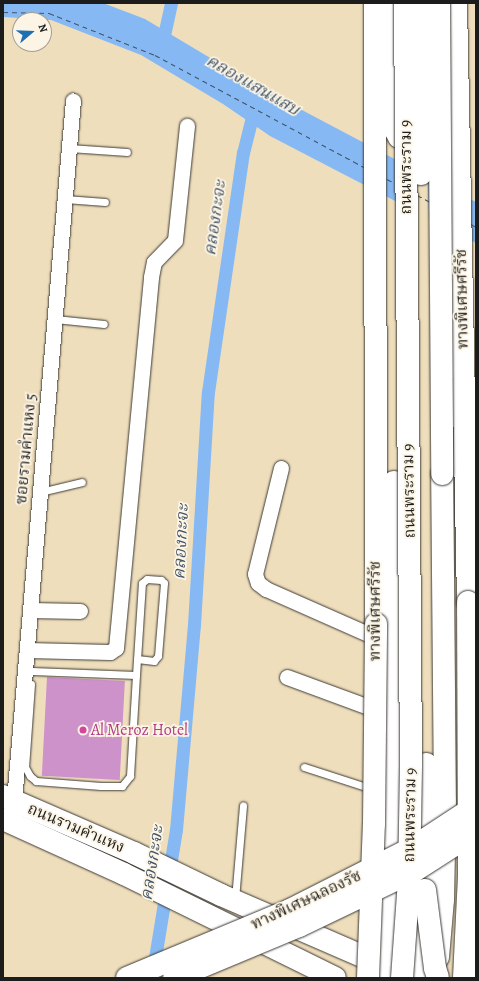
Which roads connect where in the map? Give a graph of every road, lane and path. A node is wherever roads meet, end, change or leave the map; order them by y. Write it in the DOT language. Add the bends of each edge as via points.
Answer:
graph roads {
  1 [pos="375,3"];
  2 [pos="386,3"];
  3 [pos="395,3"];
  4 [pos="405,3"];
  5 [pos="422,3"];
  6 [pos="439,3"];
  7 [pos="455,3"];
  8 [pos="73,100"];
  9 [pos="187,126"];
  10 [pos="69,148"];
  11 [pos="127,152"];
  12 [pos="65,199"];
  13 [pos="105,202"];
  14 [pos="55,319"];
  15 [pos="104,324"];
  16 [pos="281,468"];
  17 [pos="82,482"];
  18 [pos="40,492"];
  19 [pos="30,610"];
  20 [pos="80,612"];
  21 [pos="476,627"];
  22 [pos="444,636"];
  23 [pos="394,645"];
  24 [pos="27,650"];
  25 [pos="137,659"];
  26 [pos="29,671"];
  27 [pos="136,675"];
  28 [pos="287,677"];
  29 [pos="444,698"];
  30 [pos="476,713"];
  31 [pos="394,716"];
  32 [pos="304,767"];
  33 [pos="386,793"];
  34 [pos="7,805"];
  35 [pos="243,805"];
  36 [pos="476,806"];
  37 [pos="476,831"];
  38 [pos="434,895"];
  39 [pos="228,898"];
  40 [pos="390,919"];
  41 [pos="335,944"];
  42 [pos="393,975"];
  43 [pos="329,976"];
  44 [pos="127,978"];
  45 [pos="174,978"];
  46 [pos="368,978"];
  47 [pos="411,978"];
  48 [pos="419,978"];
  49 [pos="438,978"];
  50 [pos="464,978"];
  51 [pos="468,978"];
  1 -- 46 [label="main road, ทางพิเศษศรีรัช, bridge" via="375,747"];
  2 -- 7 [label="main road" via="387,116 399,137 414,142 434,140 448,132 454,119"];
  3 -- 23 [label="main road, ถนนพระราม 9"];
  4 -- 42 [label="main road, ถนนพระราม 9, bridge" via="411,764 409,881"];
  5 -- 38 [label="main road, ถนนพระราม 9, bridge" via="421,291 426,756"];
  6 -- 22 [label="main road, ถนนพระราม 9, bridge"];
  7 -- 50 [label="main road, ทางพิเศษศรีรัช, bridge" via="470,737 469,876"];
  8 -- 10 [label="street, ซอยรามคำแหง 5"];
  9 -- 24 [label="street" via="174,240 154,262 151,278 116,648 110,652"];
  10 -- 11 [label="lane"];
  10 -- 12 [label="street, ซอยรามคำแหง 5"];
  12 -- 13 [label="lane"];
  12 -- 14 [label="street, ซอยรามคำแหง 5"];
  14 -- 15 [label="lane"];
  14 -- 18 [label="street, ซอยรามคำแหง 5"];
  16 -- 23 [label="street" via="255,574 258,583 266,590"];
  17 -- 18 [label="lane"];
  18 -- 19 [label="street, ซอยรามคำแหง 5"];
  19 -- 20 [label="street"];
  19 -- 24 [label="street, ซอยรามคำแหง 5"];
  21 -- 22 [label="street"];
  22 -- 29 [label="main road, ถนนพระราม 9"];
  23 -- 31 [label="main road, ถนนพระราม 9"];
  24 -- 26 [label="street, ซอยรามคำแหง 5"];
  25 -- 25 [label="lane" via="142,583 147,579 161,580 164,584 158,656 154,661"];
  25 -- 27 [label="lane"];
  26 -- 27 [label="lane"];
  26 -- 27 [label="lane" via="25,767 27,773 36,781 101,786 122,786 130,776"];
  26 -- 34 [label="street, ซอยรามคำแหง 5"];
  28 -- 31 [label="street"];
  29 -- 30 [label="street"];
  29 -- 38 [label="main road, ถนนพระราม 9"];
  31 -- 33 [label="main road, ถนนพระราม 9"];
  32 -- 33 [label="lane"];
  33 -- 40 [label="main road, ถนนพระราม 9"];
  34 -- 39 [label="main road, ถนนรามคำแหง" via="134,853"];
  34 -- 43 [label="main road, ถนนรามคำแหง" via="124,874"];
  35 -- 39 [label="lane"];
  36 -- 44 [label="main road, ทางพิเศษฉลองรัช, bridge" via="412,848 290,910"];
  37 -- 45 [label="main road, ทางพิเศษฉลองรัช, bridge" via="400,877 299,926"];
  38 -- 48 [label="main road, ถนนพระราม 9, bridge"];
  38 -- 49 [label="main road, bridge" via="435,968"];
  38 -- 51 [label="main road" via="460,965"];
  39 -- 41 [label="main road, ถนนรามคำแหง"];
  40 -- 41 [label="main road" via="363,941 355,944"];
  40 -- 42 [label="main road, ถนนพระราม 9"];
  41 -- 42 [label="main road, ถนนรามคำแหง"];
  42 -- 47 [label="main road, ถนนรามคำแหง"];
}
